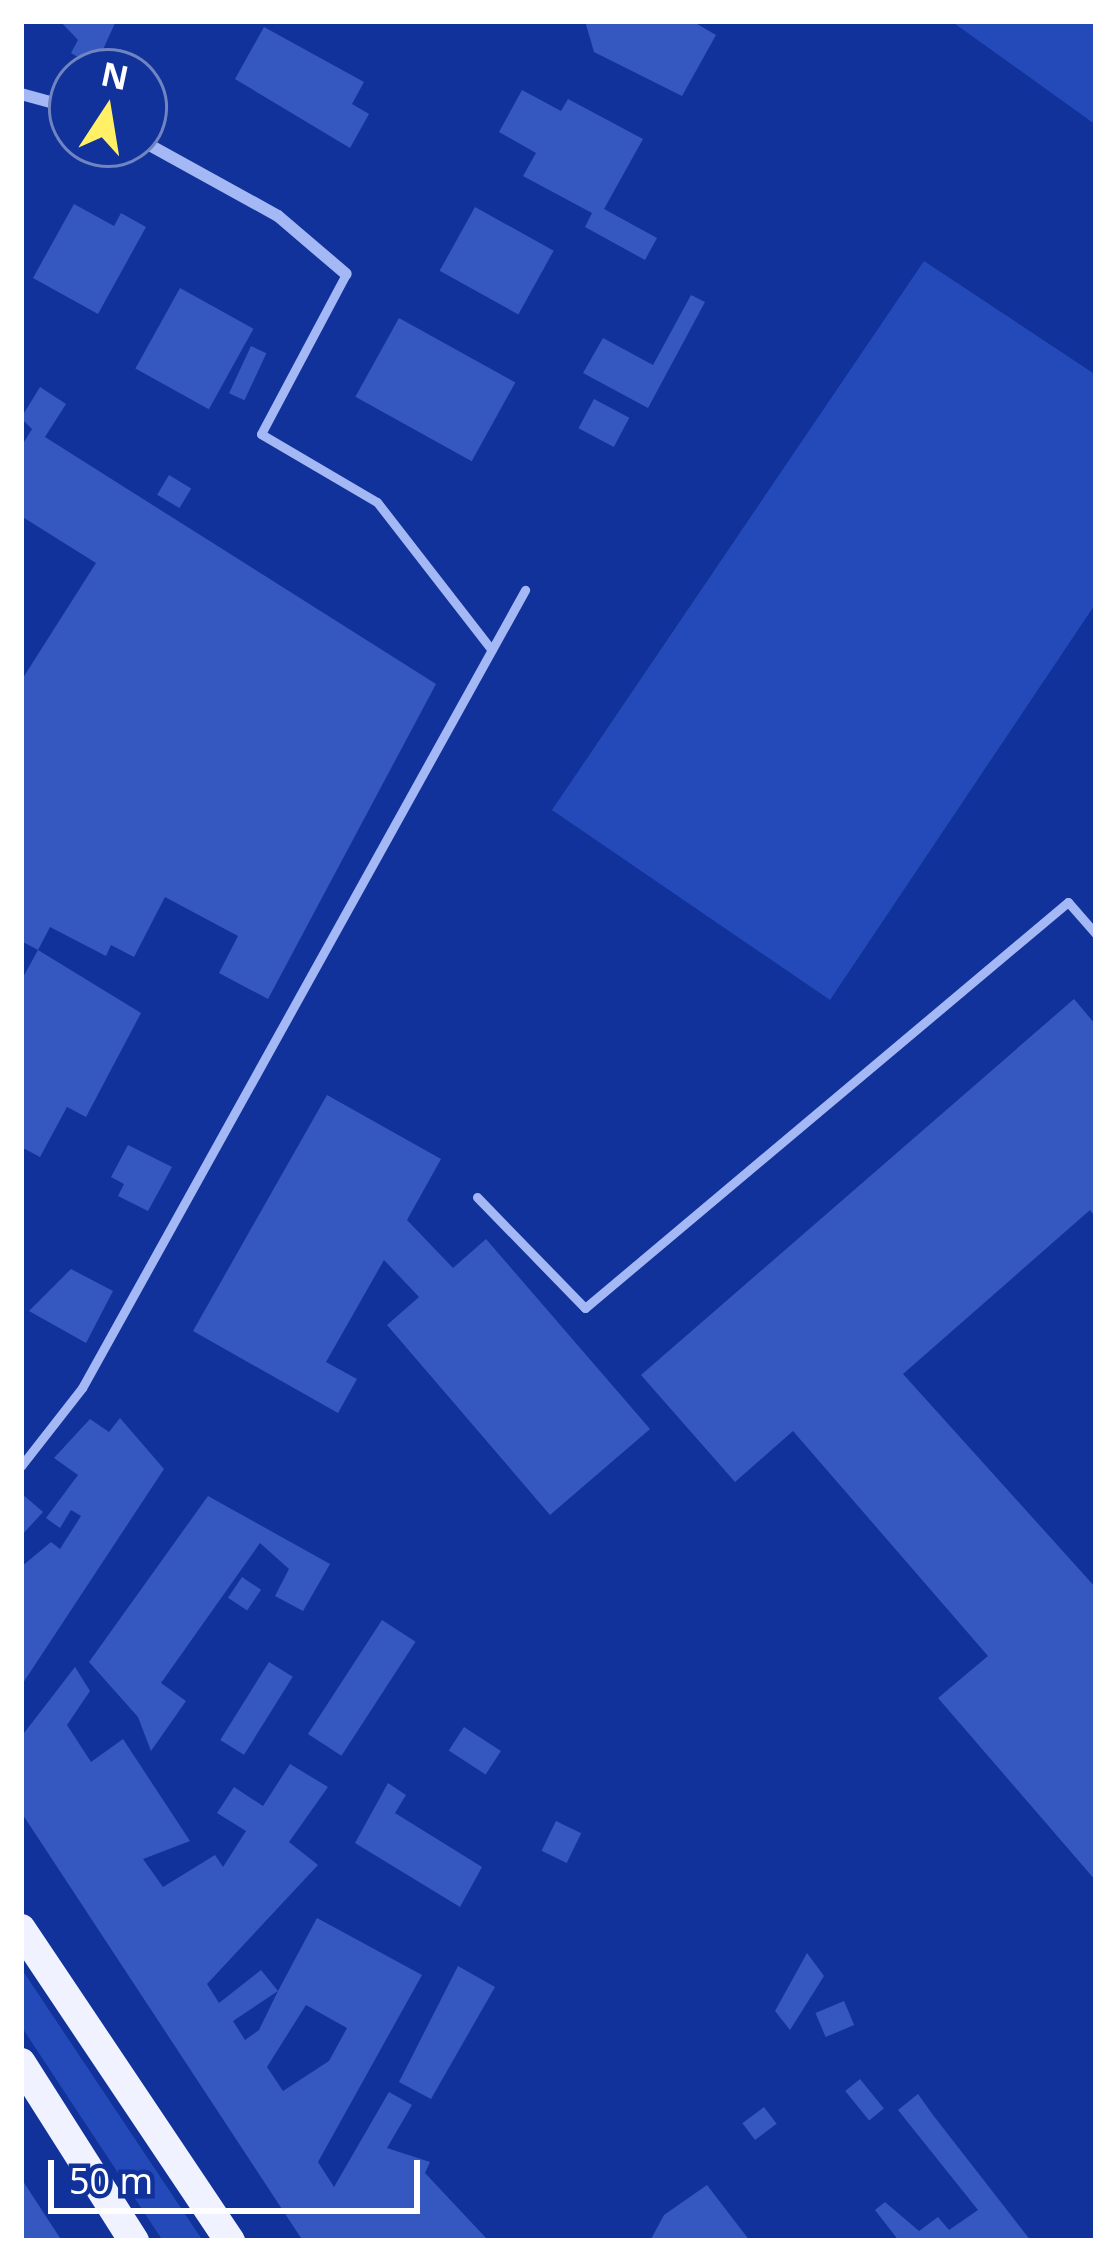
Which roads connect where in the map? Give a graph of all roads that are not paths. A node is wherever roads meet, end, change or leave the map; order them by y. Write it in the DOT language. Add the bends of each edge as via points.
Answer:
graph roads {
  1 [pos="168,155"];
  2 [pos="346,274"];
  3 [pos="524,590"];
  4 [pos="492,650"];
  5 [pos="1096,934"];
  6 [pos="477,1197"];
  7 [pos="21,1466"];
  8 [pos="21,1929"];
  9 [pos="21,2063"];
  10 [pos="134,2241"];
  11 [pos="230,2241"];
  1 -- 2 [label="street" via="278,216"];
  2 -- 4 [label="lane" via="261,434 377,502"];
  3 -- 4 [label="lane"];
  4 -- 7 [label="lane" via="82,1388"];
  5 -- 6 [label="lane" via="1068,902 586,1308"];
  8 -- 11 [label="main road"];
  9 -- 10 [label="main road"];
}
